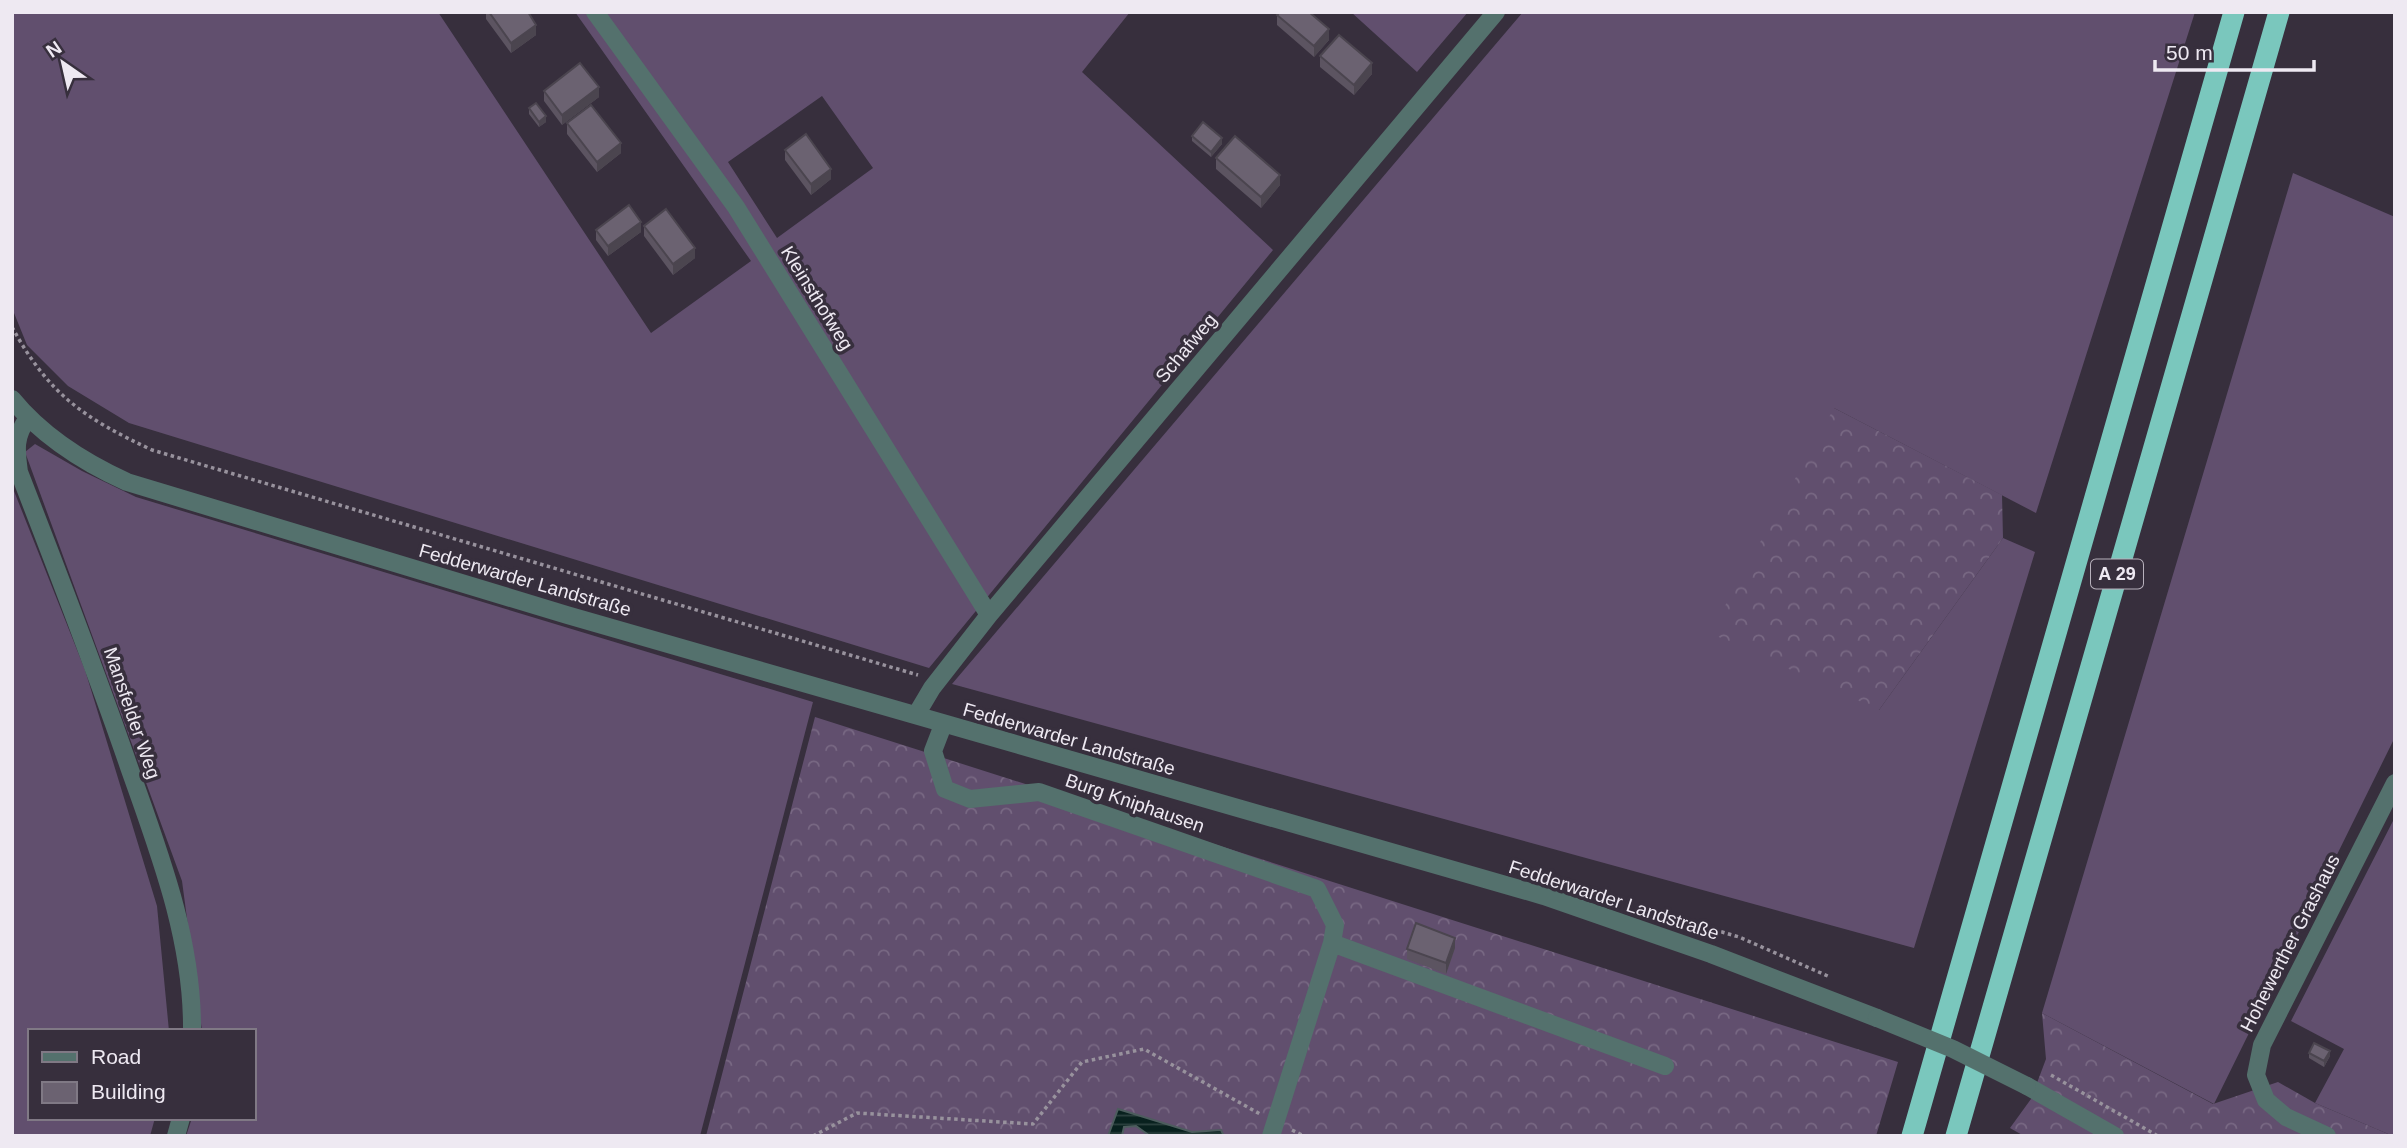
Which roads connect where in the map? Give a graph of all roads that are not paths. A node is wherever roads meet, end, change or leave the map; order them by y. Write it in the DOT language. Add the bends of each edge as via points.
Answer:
graph roads {
  1 [pos="595,12"];
  2 [pos="1496,12"];
  3 [pos="2234,12"];
  4 [pos="2279,12"];
  5 [pos="12,399"];
  6 [pos="28,418"];
  7 [pos="989,615"];
  8 [pos="916,715"];
  9 [pos="943,724"];
  10 [pos="2395,783"];
  11 [pos="1332,943"];
  12 [pos="191,1029"];
  13 [pos="1665,1066"];
  14 [pos="1273,1129"];
  15 [pos="1912,1136"];
  16 [pos="1956,1136"];
  17 [pos="2115,1136"];
  18 [pos="2327,1136"];
  1 -- 7 [label="street, Kleinsthofweg" via="736,206"];
  2 -- 7 [label="street, Schafweg"];
  3 -- 15 [label="highway, A 29"];
  4 -- 16 [label="highway, A 29"];
  5 -- 6 [label="street, Fedderwarder Landstraße"];
  6 -- 8 [label="street, Fedderwarder Landstraße" via="61,447 127,482"];
  6 -- 12 [label="street, Mansfelder Weg" via="18,431 15,447 19,472 171,886 192,1000"];
  7 -- 8 [label="street, Schafweg"];
  8 -- 9 [label="street, Fedderwarder Landstraße"];
  9 -- 11 [label="street, Burg Kniphausen" via="933,751 946,789 970,799 1039,792 1317,889 1335,925"];
  9 -- 17 [label="street, Fedderwarder Landstraße, bridge" via="1544,896 1711,954 1952,1049"];
  10 -- 18 [label="street, Hohewerther Grashaus" via="2262,1045 2256,1075 2266,1100 2286,1117"];
  11 -- 13 [label="street"];
  11 -- 14 [label="street, Burg Kniphausen"];
}
